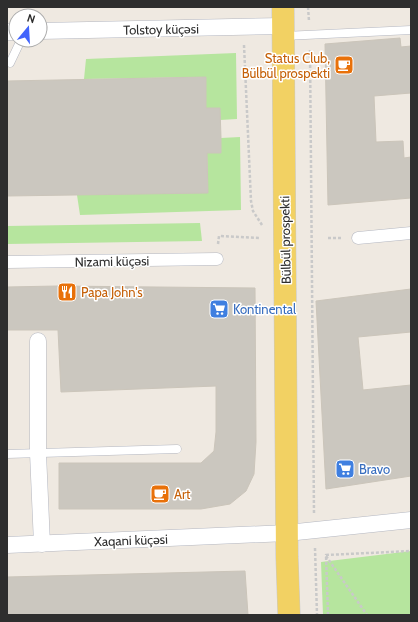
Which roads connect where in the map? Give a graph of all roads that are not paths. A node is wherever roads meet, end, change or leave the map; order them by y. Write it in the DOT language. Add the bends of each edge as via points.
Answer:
graph roads {
  1 [pos="283,23"];
  2 [pos="411,30"];
  3 [pos="48,31"];
  4 [pos="17,48"];
  5 [pos="10,63"];
  6 [pos="411,233"];
  7 [pos="358,238"];
  8 [pos="217,259"];
  9 [pos="7,262"];
  10 [pos="38,341"];
  11 [pos="177,449"];
  12 [pos="38,453"];
  13 [pos="7,454"];
  14 [pos="411,520"];
  15 [pos="287,533"];
  16 [pos="42,544"];
  17 [pos="7,545"];
  18 [pos="289,615"];
  1 -- 2 [label="lane" via="309,35"];
  1 -- 3 [label="street, Tolstoy küçəsi" via="243,27"];
  1 -- 15 [label="main road, Bülbül prospekti"];
  4 -- 5 [label="lane"];
  6 -- 7 [label="street"];
  8 -- 9 [label="street, Nizami küçəsi"];
  10 -- 12 [label="street"];
  11 -- 12 [label="lane"];
  12 -- 13 [label="lane"];
  12 -- 16 [label="street"];
  14 -- 15 [label="street, Xaqani küçəsi"];
  15 -- 16 [label="street, Xaqani küçəsi"];
  15 -- 18 [label="main road, Bülbül prospekti"];
  16 -- 17 [label="street, Xaqani küçəsi"];
}
